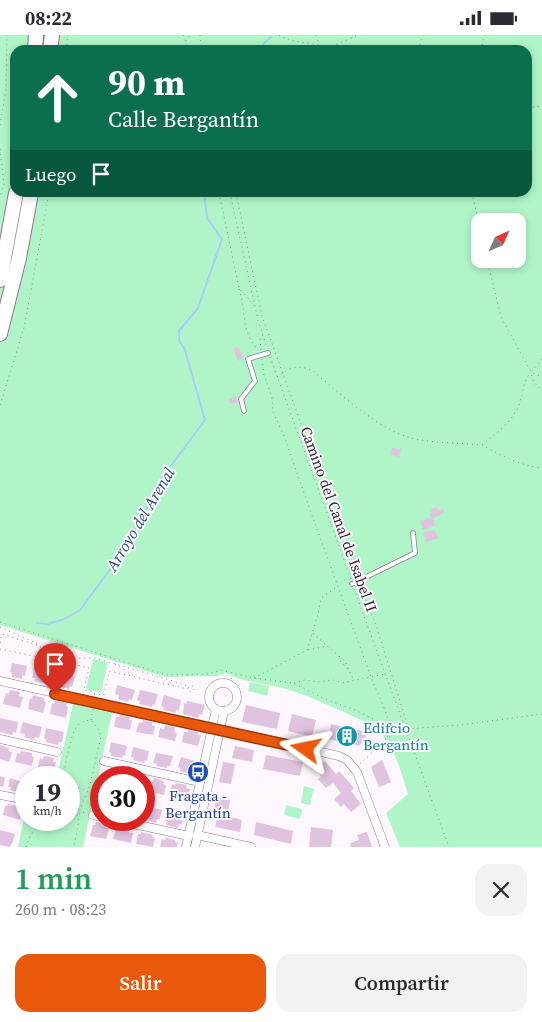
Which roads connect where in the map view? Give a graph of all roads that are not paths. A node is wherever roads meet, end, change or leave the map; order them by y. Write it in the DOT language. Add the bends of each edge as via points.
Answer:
graph roads {
  1 [pos="15,197"];
  2 [pos="31,197"];
  3 [pos="0,281"];
  4 [pos="0,334"];
  5 [pos="268,353"];
  6 [pos="244,411"];
  7 [pos="413,533"];
  8 [pos="352,584"];
  9 [pos="0,681"];
  10 [pos="220,710"];
  11 [pos="216,729"];
  12 [pos="0,739"];
  13 [pos="57,752"];
  14 [pos="104,761"];
  15 [pos="200,782"];
  16 [pos="0,795"];
  17 [pos="15,798"];
  18 [pos="155,828"];
  19 [pos="193,835"];
  20 [pos="186,847"];
  21 [pos="195,847"];
  22 [pos="251,847"];
  23 [pos="385,847"];
  1 -- 3 [label="highway"];
  2 -- 4 [label="highway"];
  5 -- 6 [label="lane" via="248,359 255,381 241,399"];
  7 -- 8 [label="lane" via="415,553"];
  9 -- 11 [label="street"];
  10 -- 11 [label="street"];
  11 -- 15 [label="street"];
  11 -- 19 [label="street"];
  11 -- 23 [label="street" via="347,760 357,772"];
  12 -- 13 [label="street"];
  14 -- 15 [label="street"];
  15 -- 19 [label="street"];
  16 -- 17 [label="street"];
  18 -- 19 [label="street"];
  19 -- 20 [label="street"];
  19 -- 21 [label="street"];
  19 -- 22 [label="street"];
}
